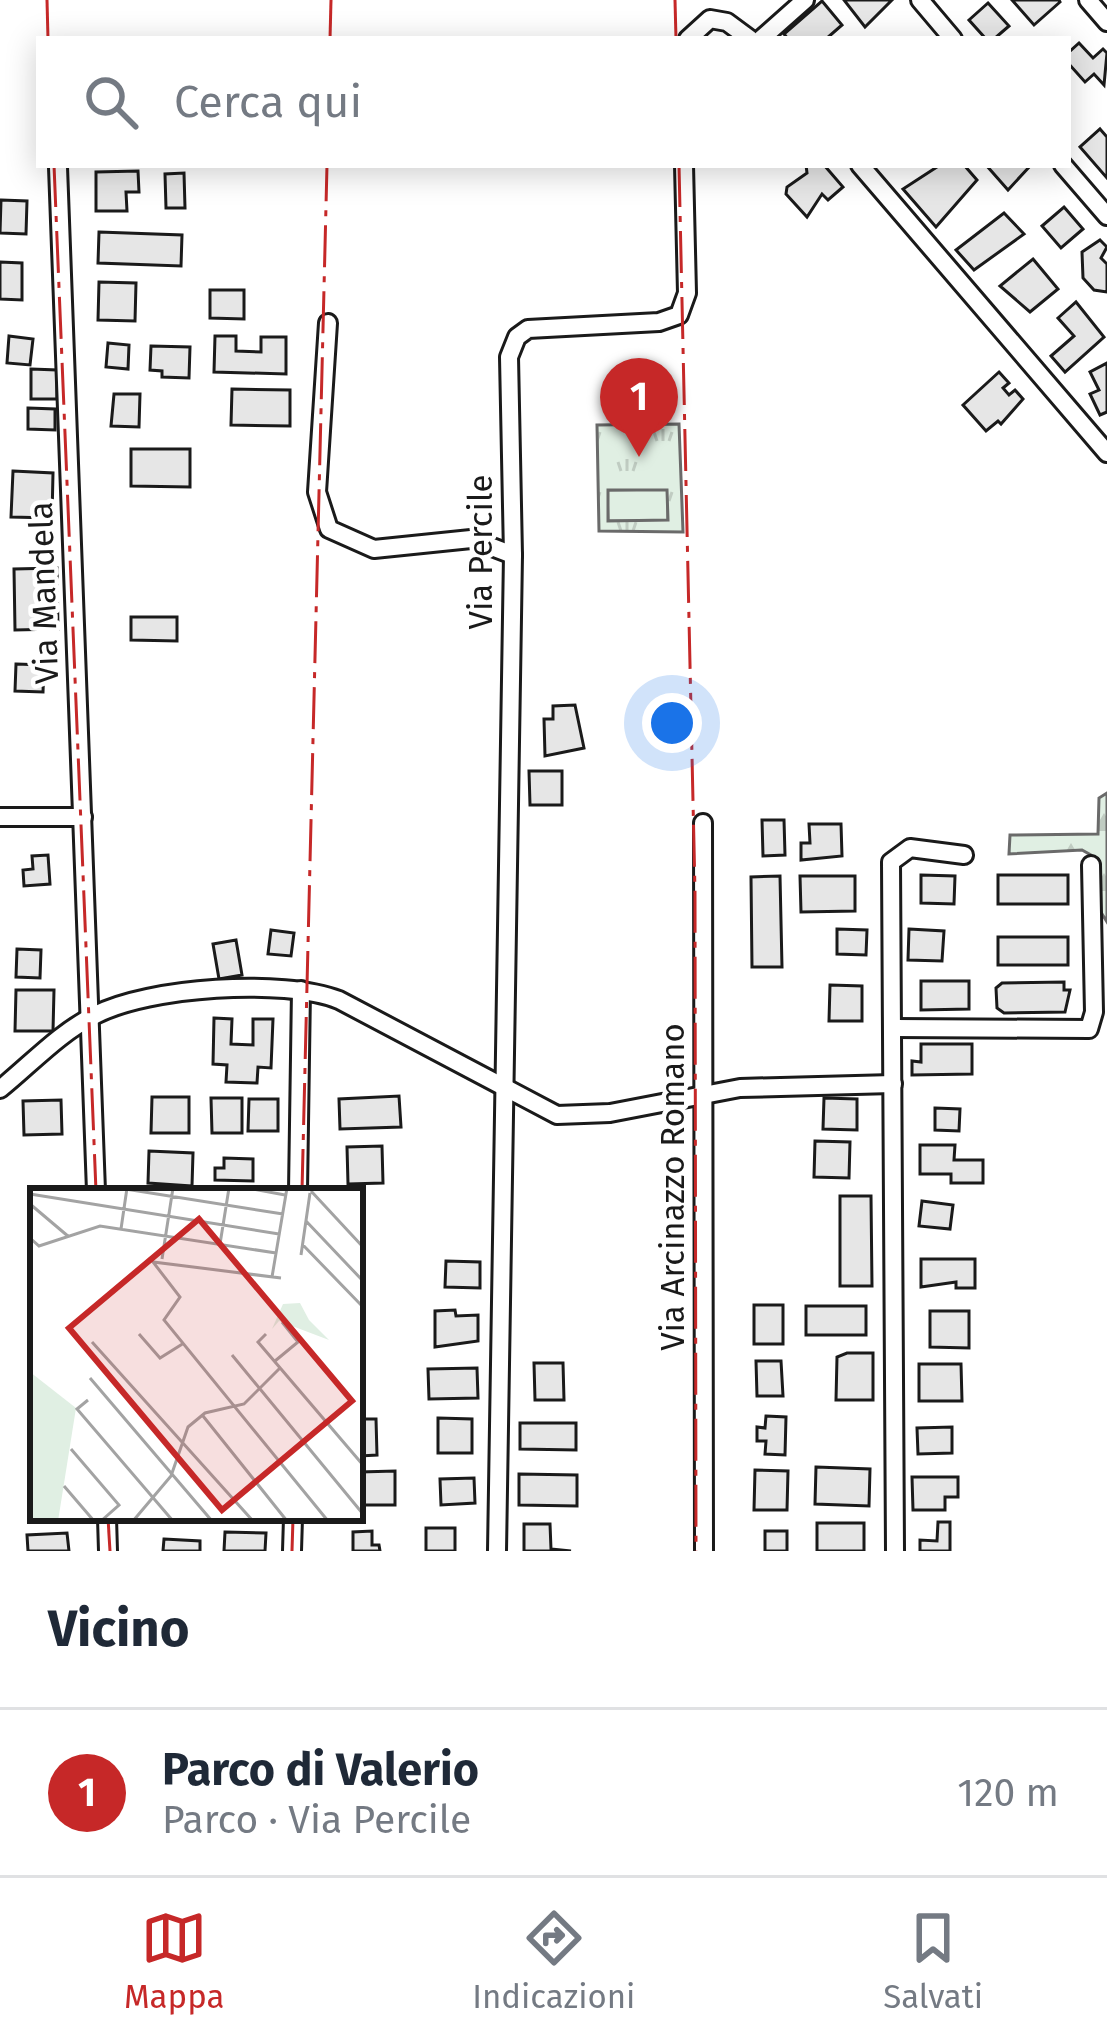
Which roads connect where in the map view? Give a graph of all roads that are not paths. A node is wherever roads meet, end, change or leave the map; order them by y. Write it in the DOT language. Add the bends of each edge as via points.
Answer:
graph roads {
  1 [pos="806,0"];
  2 [pos="920,0"];
  3 [pos="1088,0"];
  4 [pos="1107,22"];
  5 [pos="691,36"];
  6 [pos="746,36"];
  7 [pos="764,36"];
  8 [pos="950,36"];
  9 [pos="58,168"];
  10 [pos="684,168"];
  11 [pos="863,168"];
  12 [pos="1066,168"];
  13 [pos="1107,216"];
  14 [pos="328,323"];
  15 [pos="1107,453"];
  16 [pos="513,555"];
  17 [pos="0,817"];
  18 [pos="83,817"];
  19 [pos="703,823"];
  20 [pos="964,855"];
  21 [pos="1091,865"];
  22 [pos="301,990"];
  23 [pos="90,1017"];
  24 [pos="895,1028"];
  25 [pos="893,1084"];
  26 [pos="501,1086"];
  27 [pos="0,1089"];
  28 [pos="702,1093"];
  29 [pos="96,1188"];
  30 [pos="298,1188"];
  31 [pos="106,1521"];
  32 [pos="293,1521"];
  33 [pos="108,1551"];
  34 [pos="292,1551"];
  35 [pos="497,1551"];
  36 [pos="704,1551"];
  37 [pos="895,1551"];
  1 -- 7 [label="street"];
  2 -- 8 [label="street"];
  3 -- 4 [label="street"];
  5 -- 6 [label="street" via="710,20"];
  9 -- 18 [label="street, Via Mandela"];
  10 -- 16 [label="street, Via Percile" via="686,301 679,315 536,327 514,343"];
  11 -- 15 [label="street"];
  12 -- 13 [label="street"];
  14 -- 16 [label="street" via="317,492 329,529 374,549 471,539"];
  16 -- 26 [label="street, Via Percile"];
  17 -- 18 [label="street"];
  18 -- 23 [label="street, Via Mandela"];
  19 -- 28 [label="street, Via Arcinazzo Romano"];
  20 -- 24 [label="street" via="910,848 891,862"];
  21 -- 24 [label="street" via="1089,1029"];
  22 -- 23 [label="street" via="165,996"];
  22 -- 26 [label="street" via="340,1000"];
  22 -- 30 [label="street"];
  23 -- 27 [label="street"];
  23 -- 29 [label="street, Via Mandela"];
  24 -- 25 [label="street"];
  25 -- 28 [label="street"];
  25 -- 37 [label="street"];
  26 -- 28 [label="street" via="567,1116"];
  26 -- 35 [label="street, Via Percile"];
  28 -- 36 [label="street, Via Arcinazzo Romano"];
  31 -- 33 [label="street"];
  32 -- 34 [label="street"];
}
